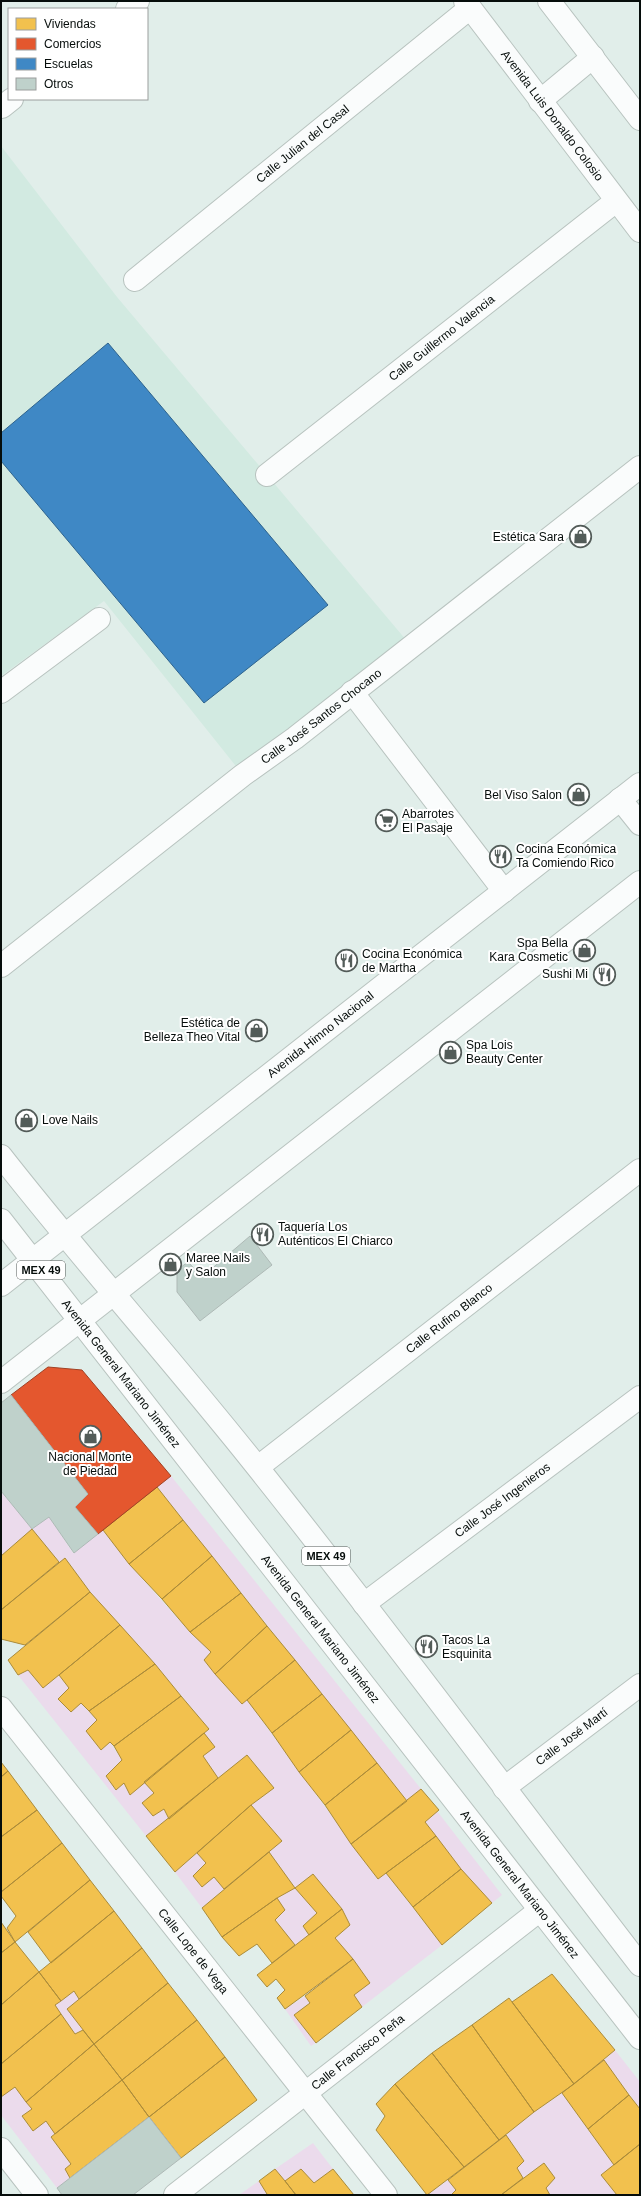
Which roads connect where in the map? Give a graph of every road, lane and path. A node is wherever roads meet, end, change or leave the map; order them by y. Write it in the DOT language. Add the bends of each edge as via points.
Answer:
graph roads {
  1 [pos="138,1"];
  2 [pos="549,1"];
  3 [pos="467,4"];
  4 [pos="128,8"];
  5 [pos="593,56"];
  6 [pos="540,101"];
  7 [pos="640,119"];
  8 [pos="616,201"];
  9 [pos="640,231"];
  10 [pos="135,280"];
  11 [pos="640,466"];
  12 [pos="267,475"];
  13 [pos="99,619"];
  14 [pos="1,692"];
  15 [pos="352,692"];
  16 [pos="640,784"];
  17 [pos="620,799"];
  18 [pos="640,824"];
  19 [pos="640,882"];
  20 [pos="504,891"];
  21 [pos="1,966"];
  22 [pos="1,1156"];
  23 [pos="640,1170"];
  24 [pos="1,1220"];
  25 [pos="62,1235"];
  26 [pos="33,1260"];
  27 [pos="1,1285"];
  28 [pos="113,1293"];
  29 [pos="80,1320"];
  30 [pos="1,1382"];
  31 [pos="640,1397"];
  32 [pos="258,1467"];
  33 [pos="364,1604"];
  34 [pos="640,1685"];
  35 [pos="1,1708"];
  36 [pos="504,1788"];
  37 [pos="540,1910"];
  38 [pos="640,1964"];
  39 [pos="640,2038"];
  40 [pos="305,2092"];
  41 [pos="1,2148"];
  42 [pos="37,2195"];
  43 [pos="175,2195"];
  44 [pos="386,2195"];
  1 -- 4 [label="street"];
  2 -- 5 [label="street"];
  3 -- 6 [label="street, Avenida Luis Donaldo Colosio"];
  3 -- 10 [label="street, Calle Julian del Casal"];
  5 -- 6 [label="street"];
  5 -- 7 [label="street"];
  6 -- 8 [label="street, Avenida Luis Donaldo Colosio"];
  8 -- 9 [label="street, Avenida Luis Donaldo Colosio"];
  8 -- 12 [label="street, Calle Guillermo Valencia"];
  11 -- 15 [label="street, Calle José Santos Chocano"];
  13 -- 14 [label="street"];
  15 -- 20 [label="street"];
  15 -- 21 [label="street, Calle José Santos Chocano"];
  16 -- 17 [label="street, Avenida Himno Nacional"];
  17 -- 18 [label="street"];
  17 -- 20 [label="street, Avenida Himno Nacional"];
  19 -- 28 [label="street"];
  20 -- 25 [label="street, Avenida Himno Nacional"];
  22 -- 25 [label="street, MEX 49"];
  23 -- 32 [label="street, Calle Rufino Blanco"];
  24 -- 26 [label="street, Avenida General Mariano Jiménez / MEX 49"];
  25 -- 26 [label="street, Avenida Himno Nacional"];
  25 -- 28 [label="street, MEX 49"];
  26 -- 27 [label="street, Avenida Himno Nacional"];
  26 -- 29 [label="street, Avenida General Mariano Jiménez / MEX 49"];
  28 -- 29 [label="street"];
  28 -- 32 [label="street, MEX 49"];
  29 -- 30 [label="street"];
  29 -- 37 [label="street, Avenida General Mariano Jiménez / MEX 49"];
  31 -- 33 [label="street, Calle José Ingenieros"];
  32 -- 33 [label="street, MEX 49"];
  33 -- 36 [label="street, MEX 49"];
  34 -- 36 [label="street, Calle José Martí"];
  35 -- 40 [label="street, Calle Lope de Vega"];
  36 -- 38 [label="street, MEX 49"];
  37 -- 39 [label="street, Avenida General Mariano Jiménez / MEX 49"];
  37 -- 40 [label="street, Calle Francisco Peña"];
  40 -- 43 [label="street, Calle Francisco Peña"];
  40 -- 44 [label="street, Calle Lope de Vega"];
  41 -- 42 [label="street"];
}
